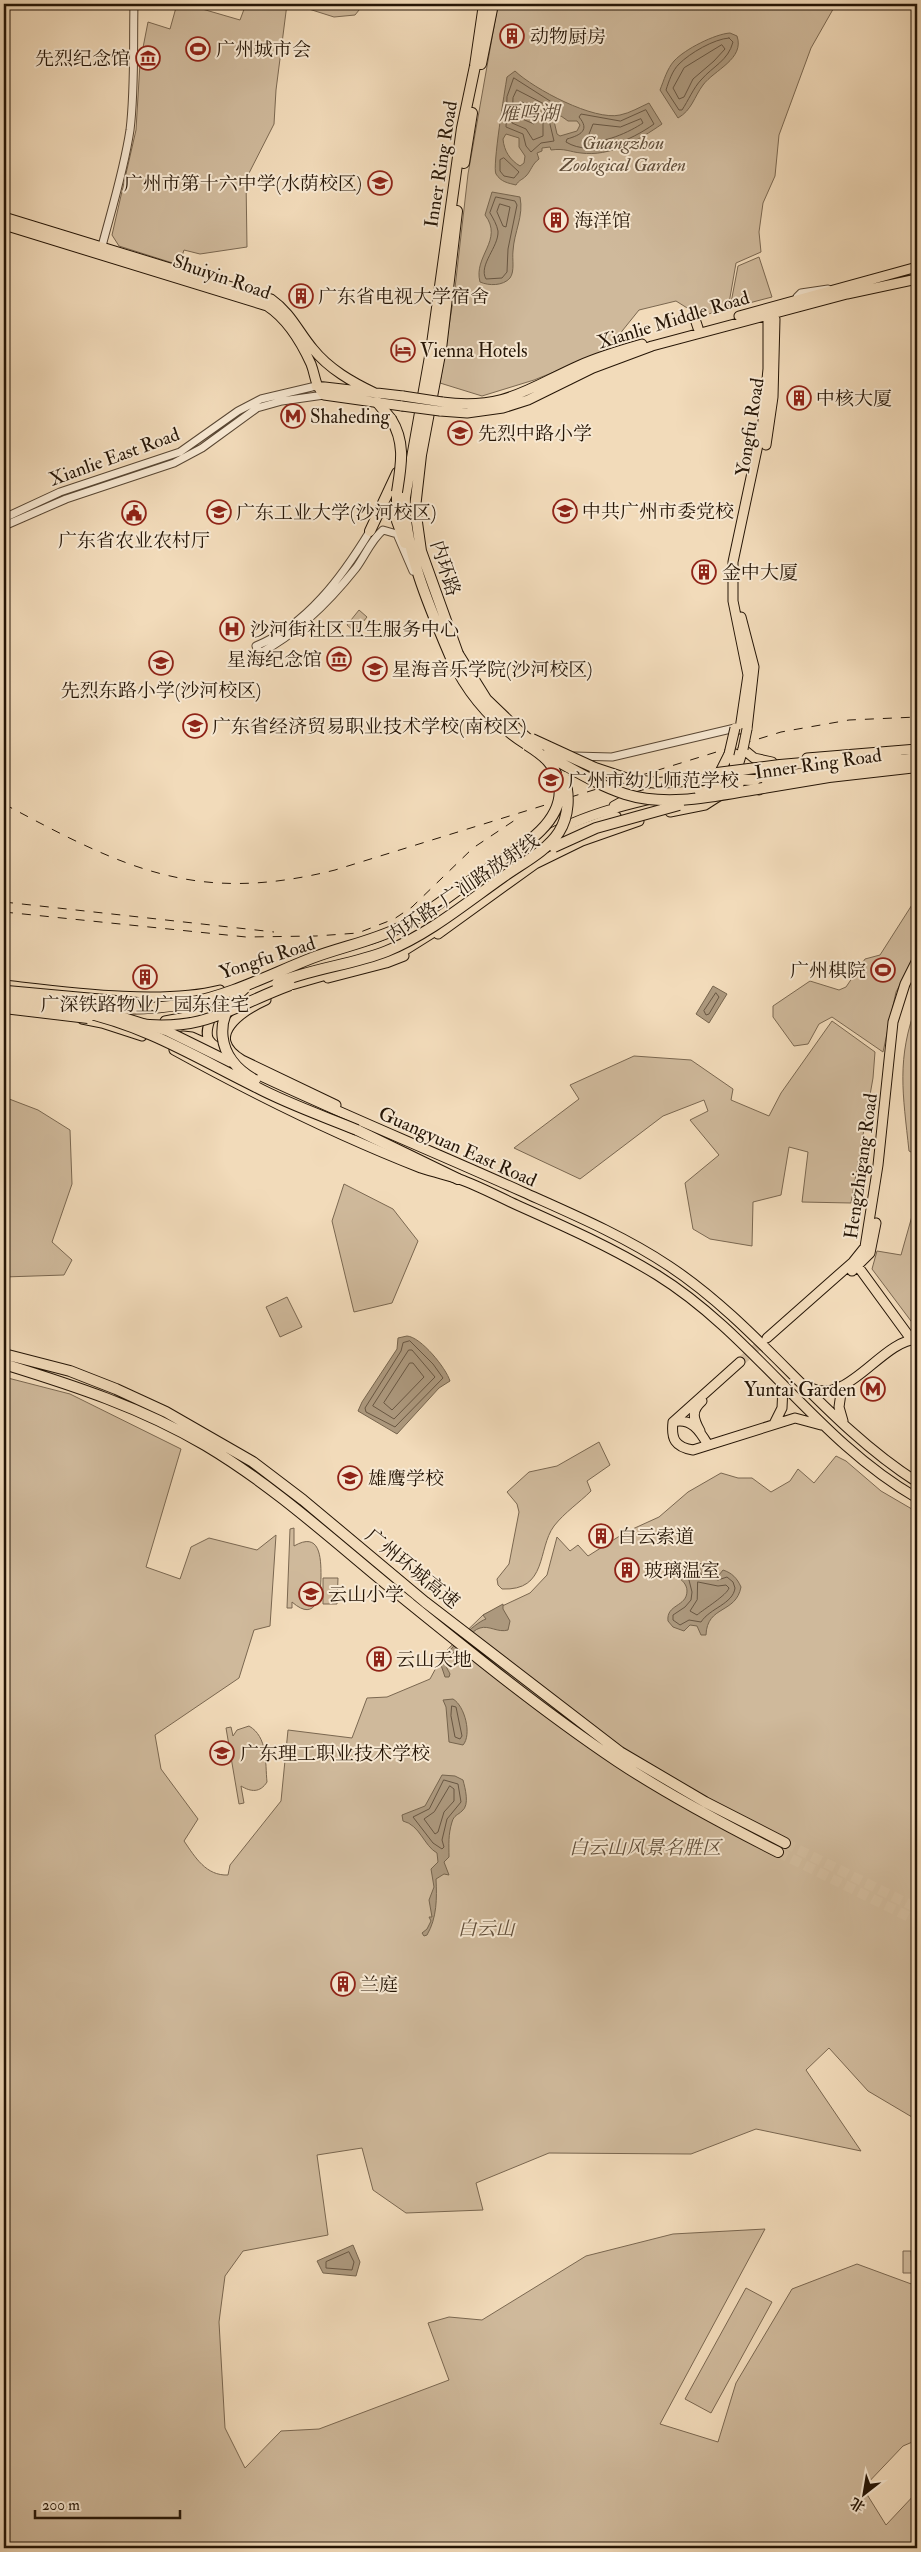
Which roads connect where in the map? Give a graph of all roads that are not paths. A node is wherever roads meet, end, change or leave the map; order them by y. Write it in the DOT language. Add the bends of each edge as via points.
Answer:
graph roads {
  1 [pos="134,4"];
  2 [pos="484,4"];
  3 [pos="493,4"];
  4 [pos="4,217"];
  5 [pos="4,225"];
  6 [pos="100,250"];
  7 [pos="917,267"];
  8 [pos="917,280"];
  9 [pos="798,303"];
  10 [pos="753,311"];
  11 [pos="772,316"];
  12 [pos="433,329"];
  13 [pos="330,366"];
  14 [pos="316,386"];
  15 [pos="332,387"];
  16 [pos="324,396"];
  17 [pos="376,398"];
  18 [pos="514,401"];
  19 [pos="81,484"];
  20 [pos="84,492"];
  21 [pos="4,518"];
  22 [pos="4,526"];
  23 [pos="370,531"];
  24 [pos="423,586"];
  25 [pos="512,725"];
  26 [pos="741,729"];
  27 [pos="527,745"];
  28 [pos="917,749"];
  29 [pos="876,751"];
  30 [pos="736,752"];
  31 [pos="917,756"];
  32 [pos="772,762"];
  33 [pos="917,769"];
  34 [pos="723,770"];
  35 [pos="736,774"];
  36 [pos="755,780"];
  37 [pos="658,783"];
  38 [pos="707,787"];
  39 [pos="761,789"];
  40 [pos="705,805"];
  41 [pos="603,812"];
  42 [pos="514,859"];
  43 [pos="352,954"];
  44 [pos="917,960"];
  45 [pos="917,972"];
  46 [pos="248,985"];
  47 [pos="42,989"];
  48 [pos="5,997"];
  49 [pos="248,1008"];
  50 [pos="36,1011"];
  51 [pos="213,1012"];
  52 [pos="102,1023"];
  53 [pos="167,1031"];
  54 [pos="212,1046"];
  55 [pos="242,1060"];
  56 [pos="227,1065"];
  57 [pos="243,1088"];
  58 [pos="310,1119"];
  59 [pos="361,1126"];
  60 [pos="458,1179"];
  61 [pos="856,1264"];
  62 [pos="914,1339"];
  63 [pos="769,1340"];
  64 [pos="4,1354"];
  65 [pos="4,1364"];
  66 [pos="802,1384"];
  67 [pos="783,1386"];
  68 [pos="842,1386"];
  69 [pos="672,1422"];
  70 [pos="774,1424"];
  71 [pos="823,1425"];
  72 [pos="846,1426"];
  73 [pos="700,1431"];
  74 [pos="708,1445"];
  75 [pos="917,1482"];
  76 [pos="917,1498"];
  77 [pos="785,1843"];
  78 [pos="778,1852"];
  1 -- 6 [label="street" via="130,130"];
  2 -- 12 [label="highway, Inner Ring Road" via="462,128"];
  3 -- 25 [label="highway, 内环路, bridge" via="472,114 441,350 415,500 421,551 458,654 482,694"];
  4 -- 6 [label="main road"];
  5 -- 6 [label="main road"];
  6 -- 13 [label="main road, Shuiyin Road" via="271,300 290,315 313,350"];
  6 -- 14 [label="main road, Shuiyin Road" via="276,312 291,328 311,364"];
  7 -- 9 [label="main road" via="833,288"];
  8 -- 9 [label="main road, Xianlie Middle Road"];
  9 -- 10 [label="main road, Xianlie Middle Road"];
  9 -- 11 [label="main road, Xianlie Middle Road"];
  10 -- 11 [label="main road"];
  10 -- 18 [label="main road, Xianlie Middle Road" via="697,325 590,360"];
  11 -- 18 [label="main road, Xianlie Middle Road" via="641,350 583,372 544,393"];
  11 -- 26 [label="main road, Yongfu Road" via="764,421 732,562 735,613 748,668"];
  11 -- 26 [label="main road, Yongfu Road" via="770,422 737,568 739,606 754,667"];
  12 -- 23 [label="highway" via="423,380 396,476"];
  12 -- 24 [label="highway, Inner Ring Road" via="430,362 411,454 405,513 410,546"];
  13 -- 15 [label="main road" via="334,378"];
  13 -- 17 [label="main road, Shuiyin Road"];
  14 -- 15 [label="main road, Xianlie East Road"];
  14 -- 16 [label="main road, Shuiyin Road"];
  14 -- 19 [label="street, Xianlie East Road" via="261,399 238,410 180,452"];
  15 -- 16 [label="main road"];
  15 -- 17 [label="main road, Xianlie East Road"];
  16 -- 17 [label="main road, Xianlie East Road"];
  16 -- 20 [label="street, Xianlie East Road" via="257,408 184,458"];
  17 -- 18 [label="main road, Xianlie East Road, bridge" via="476,412"];
  17 -- 24 [label="highway, bridge" via="398,434 402,453 397,521"];
  19 -- 20 [label="street"];
  19 -- 21 [label="street, Xianlie East Road"];
  20 -- 22 [label="street, Xianlie East Road"];
  23 -- 26 [label="street" via="320,600 270,640 256,646 260,653 307,621 337,591 383,530 397,534 460,683 476,705 522,744 556,756 612,757"];
  24 -- 27 [label="highway, Inner Ring Road, bridge" via="462,680 487,713"];
  25 -- 37 [label="highway, 内环路, bridge" via="539,742 601,770 628,779"];
  25 -- 51 [label="highway, bridge" via="554,762 565,780 567,811 555,837 462,906 395,948 310,971"];
  26 -- 30 [label="main road, Yongfu Road"];
  27 -- 39 [label="highway, Inner Ring Road, bridge" via="608,787 641,798 678,800"];
  27 -- 46 [label="highway, 内环路-广汕路放射线, bridge" via="549,762 560,787 558,806 542,830 408,924"];
  28 -- 29 [label="main road"];
  29 -- 31 [label="main road"];
  29 -- 32 [label="main road"];
  30 -- 32 [label="main road"];
  30 -- 34 [label="main road"];
  30 -- 35 [label="main road, Yongfu Road"];
  31 -- 35 [label="main road"];
  31 -- 36 [label="highway, Inner Ring Road"];
  31 -- 37 [label="highway, bridge" via="834,760"];
  32 -- 35 [label="main road"];
  33 -- 39 [label="main road"];
  33 -- 39 [label="highway, Inner Ring Road" via="829,777"];
  34 -- 35 [label="main road"];
  34 -- 38 [label="main road"];
  34 -- 41 [label="main road" via="625,800"];
  35 -- 38 [label="main road, Yongfu Road"];
  35 -- 39 [label="main road"];
  35 -- 40 [label="main road, Yongfu Road" via="724,792"];
  36 -- 37 [label="highway, 内环路, bridge" via="712,778"];
  36 -- 42 [label="highway, bridge" via="616,817 558,838"];
  38 -- 41 [label="main road, Yongfu Road"];
  39 -- 40 [label="main road"];
  39 -- 48 [label="highway, 内环路-广汕路放射线, bridge" via="650,811 585,832 544,853 398,954 365,966 304,980 203,1022 159,1026"];
  40 -- 49 [label="main road, Yongfu Road" via="656,816 568,847 535,864 397,959 295,988"];
  41 -- 42 [label="main road, Yongfu Road" via="547,835"];
  42 -- 43 [label="main road, Yongfu Road" via="413,930 391,942"];
  43 -- 46 [label="highway"];
  43 -- 47 [label="main road, Yongfu Road" via="309,957 236,986 209,993 152,996"];
  44 -- 61 [label="main road, Hengzhigang Road" via="905,984 893,1022 871,1217 865,1247"];
  45 -- 61 [label="main road, Hengzhigang Road" via="897,1029 883,1175 872,1246 868,1256"];
  46 -- 48 [label="highway, 内环路-广汕路放射线, bridge" via="197,1001 153,1008 124,1009"];
  46 -- 59 [label="highway, bridge" via="234,999 224,1018 224,1041 231,1060 254,1080"];
  47 -- 48 [label="main road"];
  47 -- 50 [label="main road" via="31,1001"];
  48 -- 50 [label="main road, Guangyuan East Road"];
  48 -- 53 [label="highway, bridge" via="99,1005"];
  48 -- 59 [label="highway, bridge" via="125,1024 186,1049 274,1097"];
  49 -- 51 [label="main road"];
  49 -- 55 [label="main road" via="236,1017 226,1033 230,1050"];
  50 -- 52 [label="main road, Guangyuan East Road"];
  51 -- 52 [label="main road" via="172,1020"];
  51 -- 54 [label="main road" via="206,1030"];
  52 -- 57 [label="main road, Guangyuan East Road" via="159,1043"];
  53 -- 56 [label="main road, Guangyuan East Road, bridge"];
  54 -- 55 [label="main road"];
  54 -- 56 [label="main road" via="186,1035 181,1041 187,1047"];
  55 -- 59 [label="main road" via="315,1094"];
  56 -- 57 [label="main road"];
  56 -- 58 [label="main road"];
  56 -- 59 [label="main road, Guangyuan East Road"];
  57 -- 58 [label="main road, Guangyuan East Road"];
  58 -- 60 [label="main road, Guangyuan East Road" via="420,1168"];
  59 -- 60 [label="highway"];
  59 -- 66 [label="main road, Guangyuan East Road" via="570,1214 648,1253 707,1295"];
  60 -- 67 [label="main road, Guangyuan East Road" via="582,1234 663,1279 711,1314"];
  61 -- 62 [label="main road"];
  61 -- 63 [label="main road, Hengzhigang Road"];
  62 -- 68 [label="main road" via="897,1346"];
  64 -- 77 [label="highway, 广州环城高速" via="70,1371 116,1389 166,1412 253,1462 425,1602 620,1752 705,1802"];
  65 -- 78 [label="highway, 广州环城高速" via="118,1402 178,1430 258,1480 541,1708 650,1782"];
  66 -- 68 [label="main road" via="816,1391 828,1392"];
  66 -- 72 [label="main road, Guangyuan East Road"];
  67 -- 70 [label="main road" via="782,1408"];
  67 -- 71 [label="main road, Guangyuan East Road"];
  68 -- 72 [label="main road" via="839,1407"];
  69 -- 73 [label="main road" via="684,1421"];
  69 -- 73 [label="main road" via="742,1363 696,1406 693,1418"];
  69 -- 74 [label="main road" via="675,1443 692,1450"];
  70 -- 71 [label="main road" via="795,1418"];
  70 -- 74 [label="main road"];
  71 -- 76 [label="main road, Guangyuan East Road" via="857,1456"];
  72 -- 75 [label="main road, Guangyuan East Road"];
  73 -- 74 [label="main road"];
}
